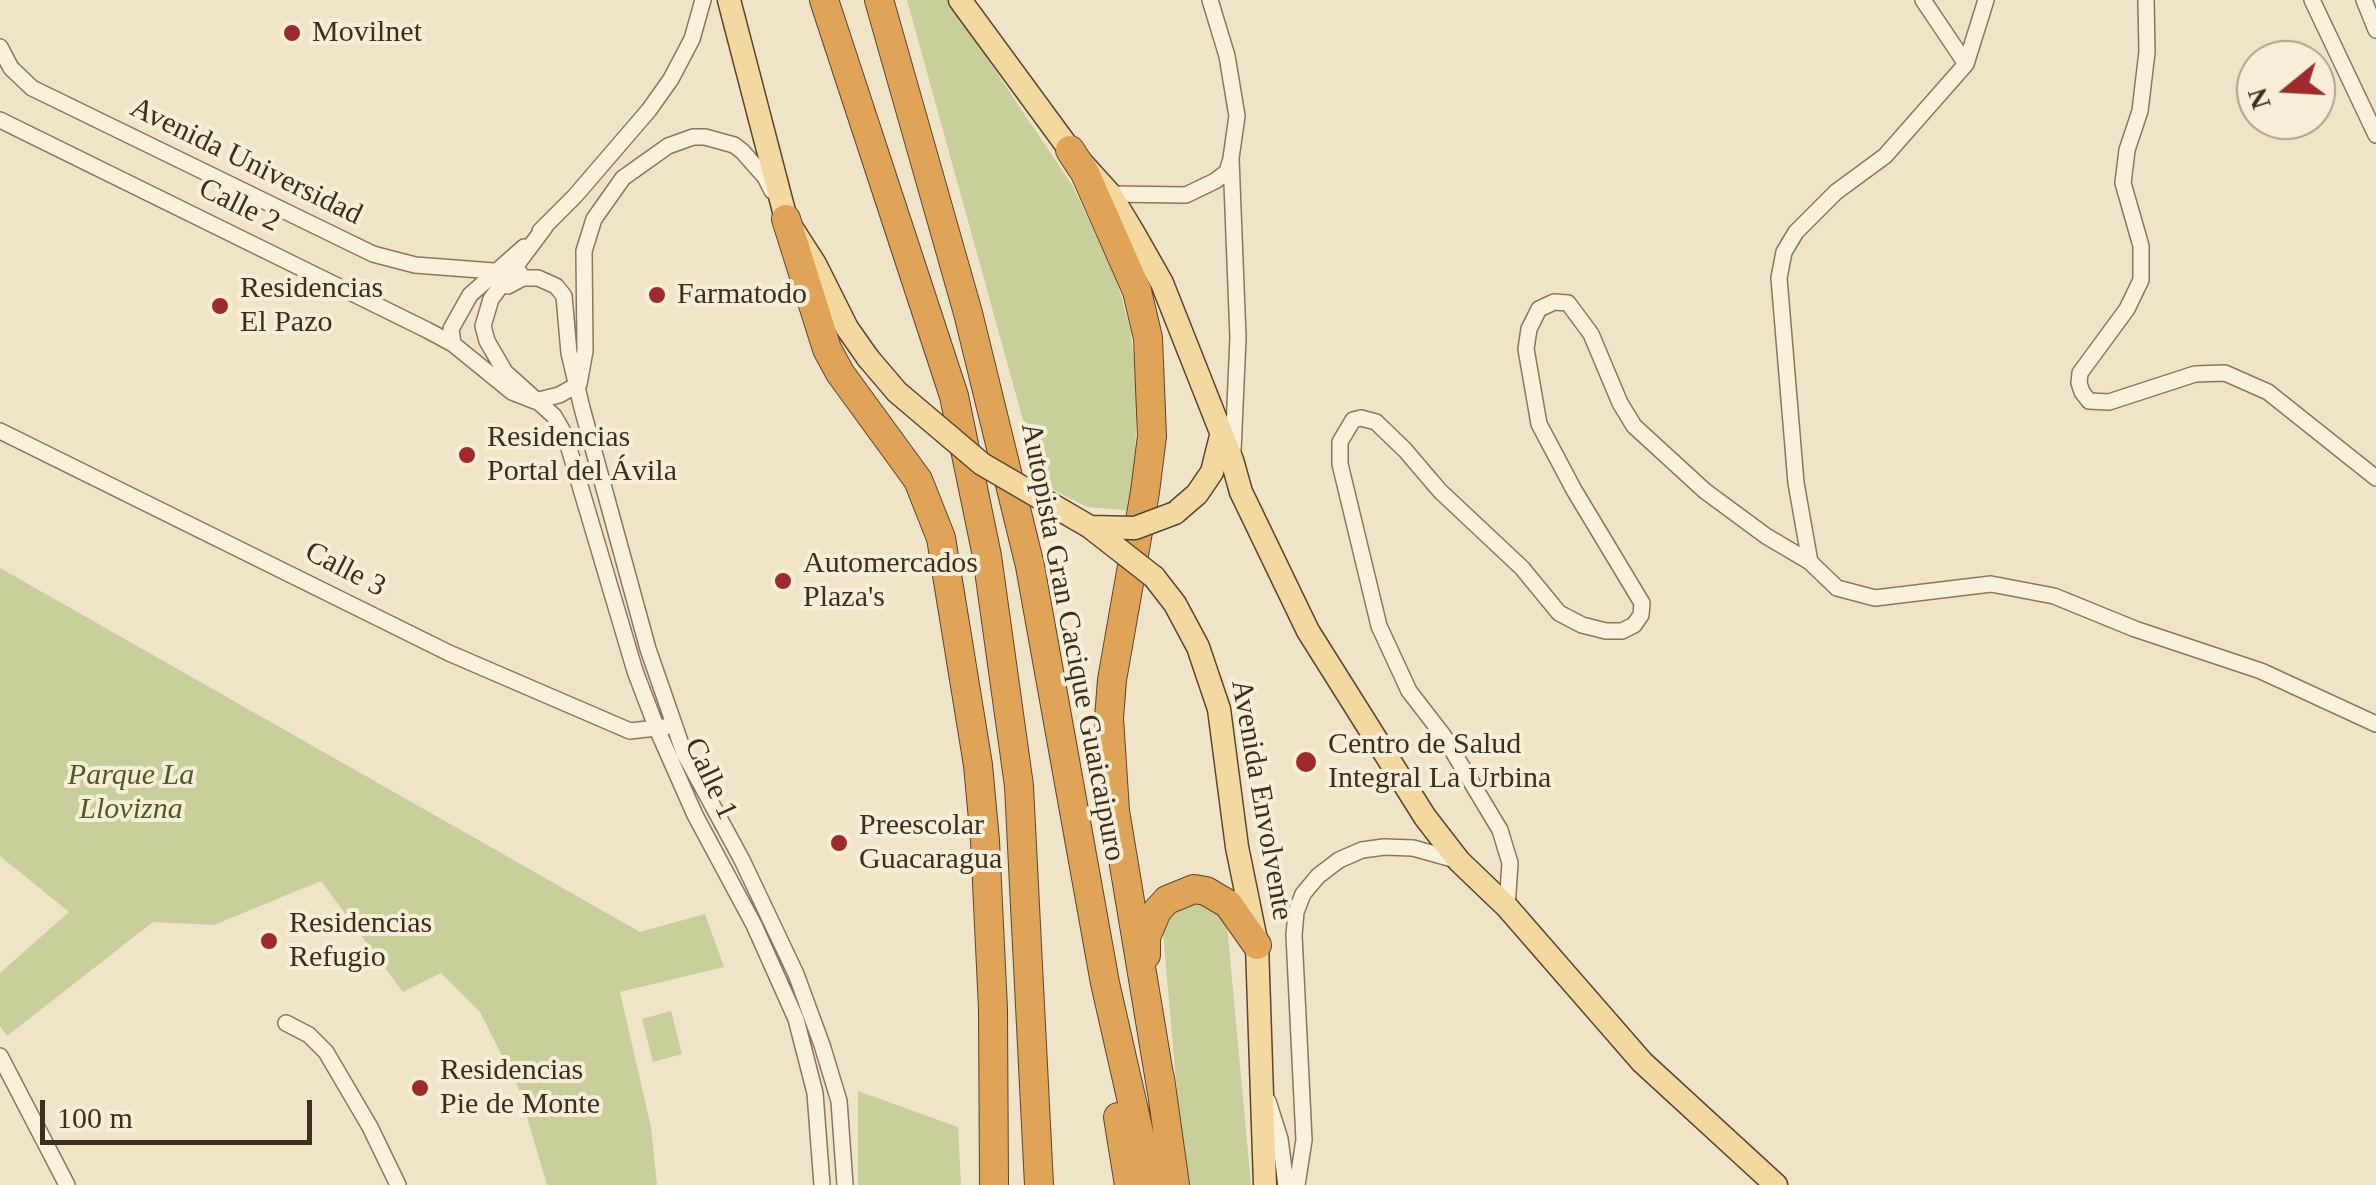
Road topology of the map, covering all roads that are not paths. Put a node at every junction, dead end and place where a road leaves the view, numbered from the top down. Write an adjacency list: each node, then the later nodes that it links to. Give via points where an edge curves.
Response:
1 (703, 0): 21 (street, via 671,79)
2 (729, 0): 20 (main road, Avenida Envolvente)
3 (824, 0): 43 (highway, via 954,396 987,556 1019,786)
4 (879, 0): 41 (highway, Autopista Gran Cacique Guaicaipuro, via 1026,548)
5 (960, 0): 17 (main road)
6 (1210, 0): 18 (street, via 1237,116)
7 (1923, 0): 14 (street)
8 (1986, 0): 14 (street)
9 (2146, 0): 32 (street, via 2140,111 2122,184 2141,246 2142,280 2080,373 2082,392 2089,401 2110,402 2196,374 2225,373 2268,392)
10 (2312, 0): 16 (street)
11 (2364, 0): 12 (street)
12 (2376, 30)
13 (0, 47): 22 (street, Avenida Universidad, via 10,68 41,93 373,254)
14 (1966, 64): 34 (street, via 1885,156 1836,192 1784,252 1778,278 1796,483)
15 (0, 120): 26 (street, Calle 2)
16 (2376, 136)
17 (1070, 150): 19 (main road); 46 (highway, via 1131,276 1148,338 1152,436 1109,718 1115,810)
18 (1231, 158): 19 (street, via 1227,172 1186,195); 31 (street, via 1238,338)
19 (1110, 194): 30 (main road, via 1162,283)
20 (786, 219): 27 (street, via 765,177 734,145 681,140 637,166 604,201 587,236); 33 (main road, Avenida Envolvente, bridge, via 868,358 897,392 982,464); 53 (highway, via 827,348 918,480 941,538 985,841)
21 (544, 226): 22 (street); 23 (street)
22 (495, 272): 23 (street, Avenida Universidad); 26 (street, via 456,319)
23 (514, 272): 24 (street, Avenida Universidad); 25 (street)
24 (538, 278): 25 (street); 27 (street, via 564,296)
25 (500, 291): 28 (street, via 486,312 487,341 505,372)
26 (454, 344): 28 (street, Calle 2, via 512,392)
27 (579, 384): 28 (street); 36 (street, Calle 1)
28 (535, 400): 36 (street, Calle 1, via 554,416 574,459 635,670)
29 (0, 430): 36 (street, Calle 3, via 449,653 630,731)
30 (1221, 436): 31 (main road); 33 (main road, bridge, via 1212,472 1175,512 1135,528)
31 (1232, 460): 37 (main road, via 1308,631)
32 (2376, 478)
33 (1090, 526): 39 (main road, Avenida Envolvente, bridge, via 1154,578 1210,673)
34 (1810, 562): 35 (street, via 1837,588 1875,598 1991,584 2054,596 2261,671); 38 (street, via 1705,492 1634,426 1592,334 1568,302 1539,309 1528,329 1530,383 1539,424 1557,460 1642,603 1634,625 1606,631 1559,613 1376,422 1362,418 1347,425 1340,464 1379,626 1409,690 1500,830 1510,863)
35 (2376, 724)
36 (665, 727): 40 (street, Calle 1)
37 (1459, 861): 38 (main road); 61 (street, Avenida Envolvente, via 1412,848 1362,850 1339,860 1304,894 1294,934 1304,1140)
38 (1507, 907): 62 (main road, via 1642,1062)
39 (1256, 945): 45 (main road, Avenida Envolvente); 46 (highway, via 1228,904 1206,891 1180,893 1158,910 1146,950)
40 (789, 979): 47 (street, Calle 1, via 831,1074); 48 (street, Calle 1)
41 (1105, 983): 56 (highway); 57 (highway, Autopista Gran Cacique Guaicaipuro)
42 (286, 1024): 50 (street, via 326,1052)
43 (1030, 1024): 54 (highway, via 1008,1082); 55 (highway)
44 (0, 1056): 49 (street)
45 (1261, 1078): 59 (main road, Avenida Envolvente); 60 (street, Avenida Envolvente)
46 (1162, 1093): 58 (highway)
47 (844, 1138): 48 (street); 52 (street, Calle 1)
48 (820, 1147): 51 (street, Calle 1)
49 (67, 1185)
50 (398, 1185)
51 (822, 1185)
52 (845, 1185)
53 (994, 1185)
54 (1013, 1185)
55 (1039, 1185)
56 (1130, 1185)
57 (1151, 1185)
58 (1174, 1185)
59 (1265, 1185)
60 (1286, 1185)
61 (1297, 1185)
62 (1776, 1185)

